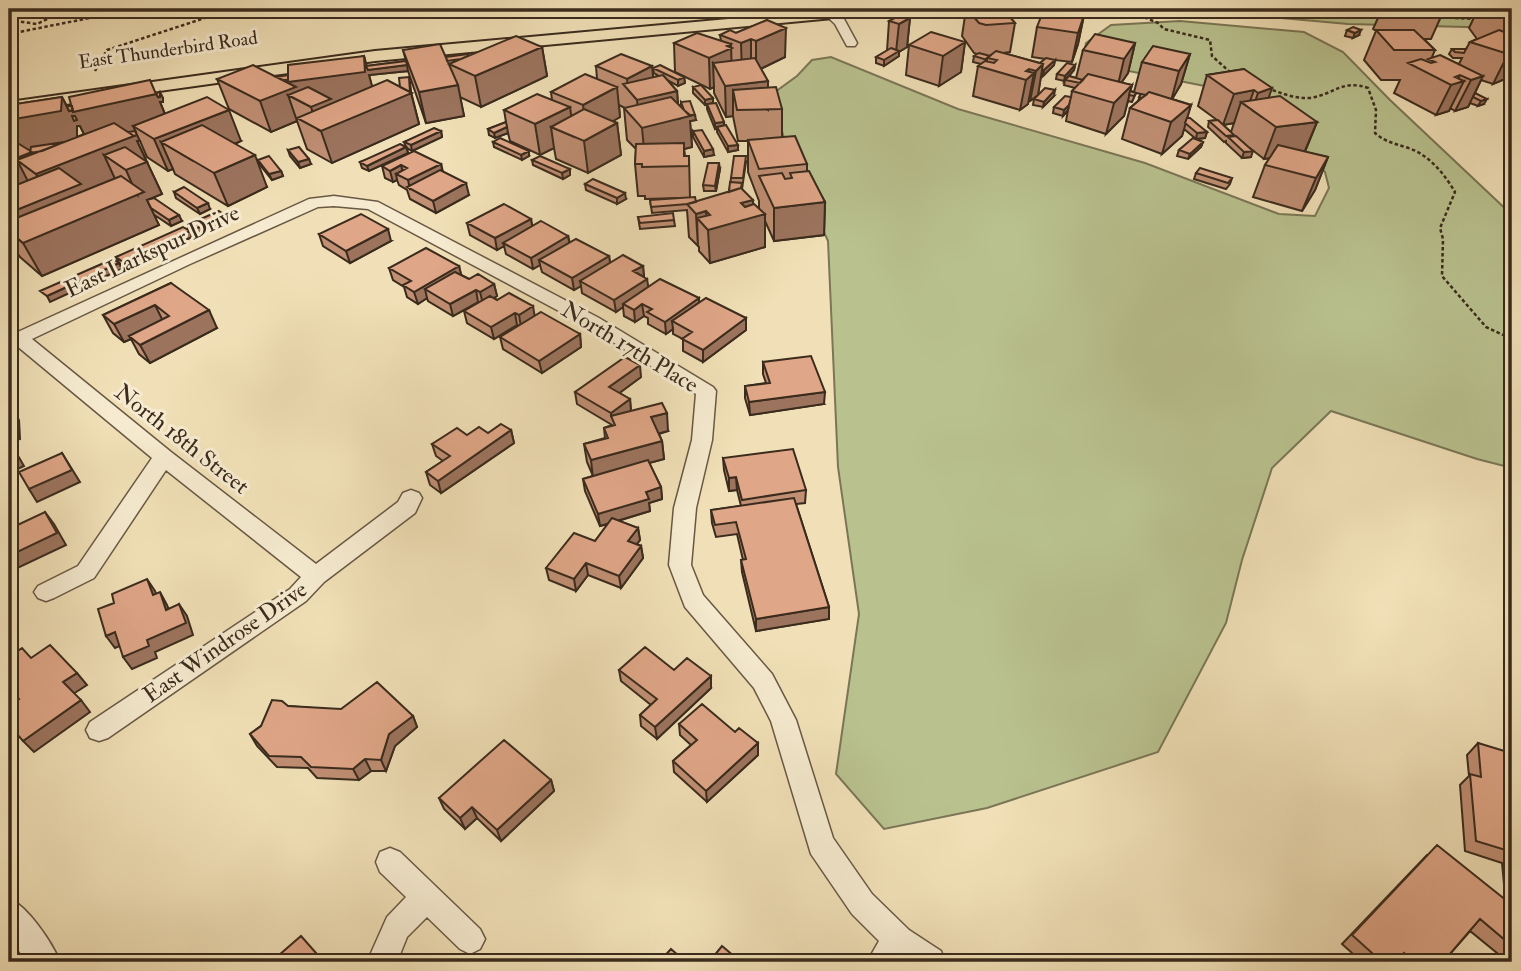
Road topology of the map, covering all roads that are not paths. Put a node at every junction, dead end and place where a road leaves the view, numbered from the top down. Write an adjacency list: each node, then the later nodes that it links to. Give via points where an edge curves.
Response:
1 (752, 9): 6 (main road, East Thunderbird Road, via 281,55)
2 (886, 9): 3 (main road, East Thunderbird Road)
3 (826, 11): 4 (street); 5 (street, via 840,22); 7 (main road, East Thunderbird Road, via 375,56)
4 (831, 33)
5 (851, 43)
6 (9, 94)
7 (9, 107)
8 (304, 187): 9 (street)
9 (315, 202): 10 (street, East Larkspur Drive); 20 (street, North 17th Place, via 330,208 382,212 593,322 706,391 680,565 693,600 763,681 783,720 821,845)
10 (14, 341): 11 (street, North 18th Street)
11 (164, 457): 13 (street, North 18th Street); 14 (street, via 86,572)
12 (411, 498): 13 (street, East Windrose Drive, via 407,507)
13 (316, 576): 15 (street, East Windrose Drive, via 298,595)
14 (46, 592)
15 (99, 730)
16 (390, 862): 17 (street)
17 (426, 897): 19 (street); 22 (street, via 397,927)
18 (9, 913): 21 (street)
19 (470, 939)
20 (891, 951): 23 (street, North 17th Place)
21 (45, 962)
22 (383, 962)
23 (930, 962)

